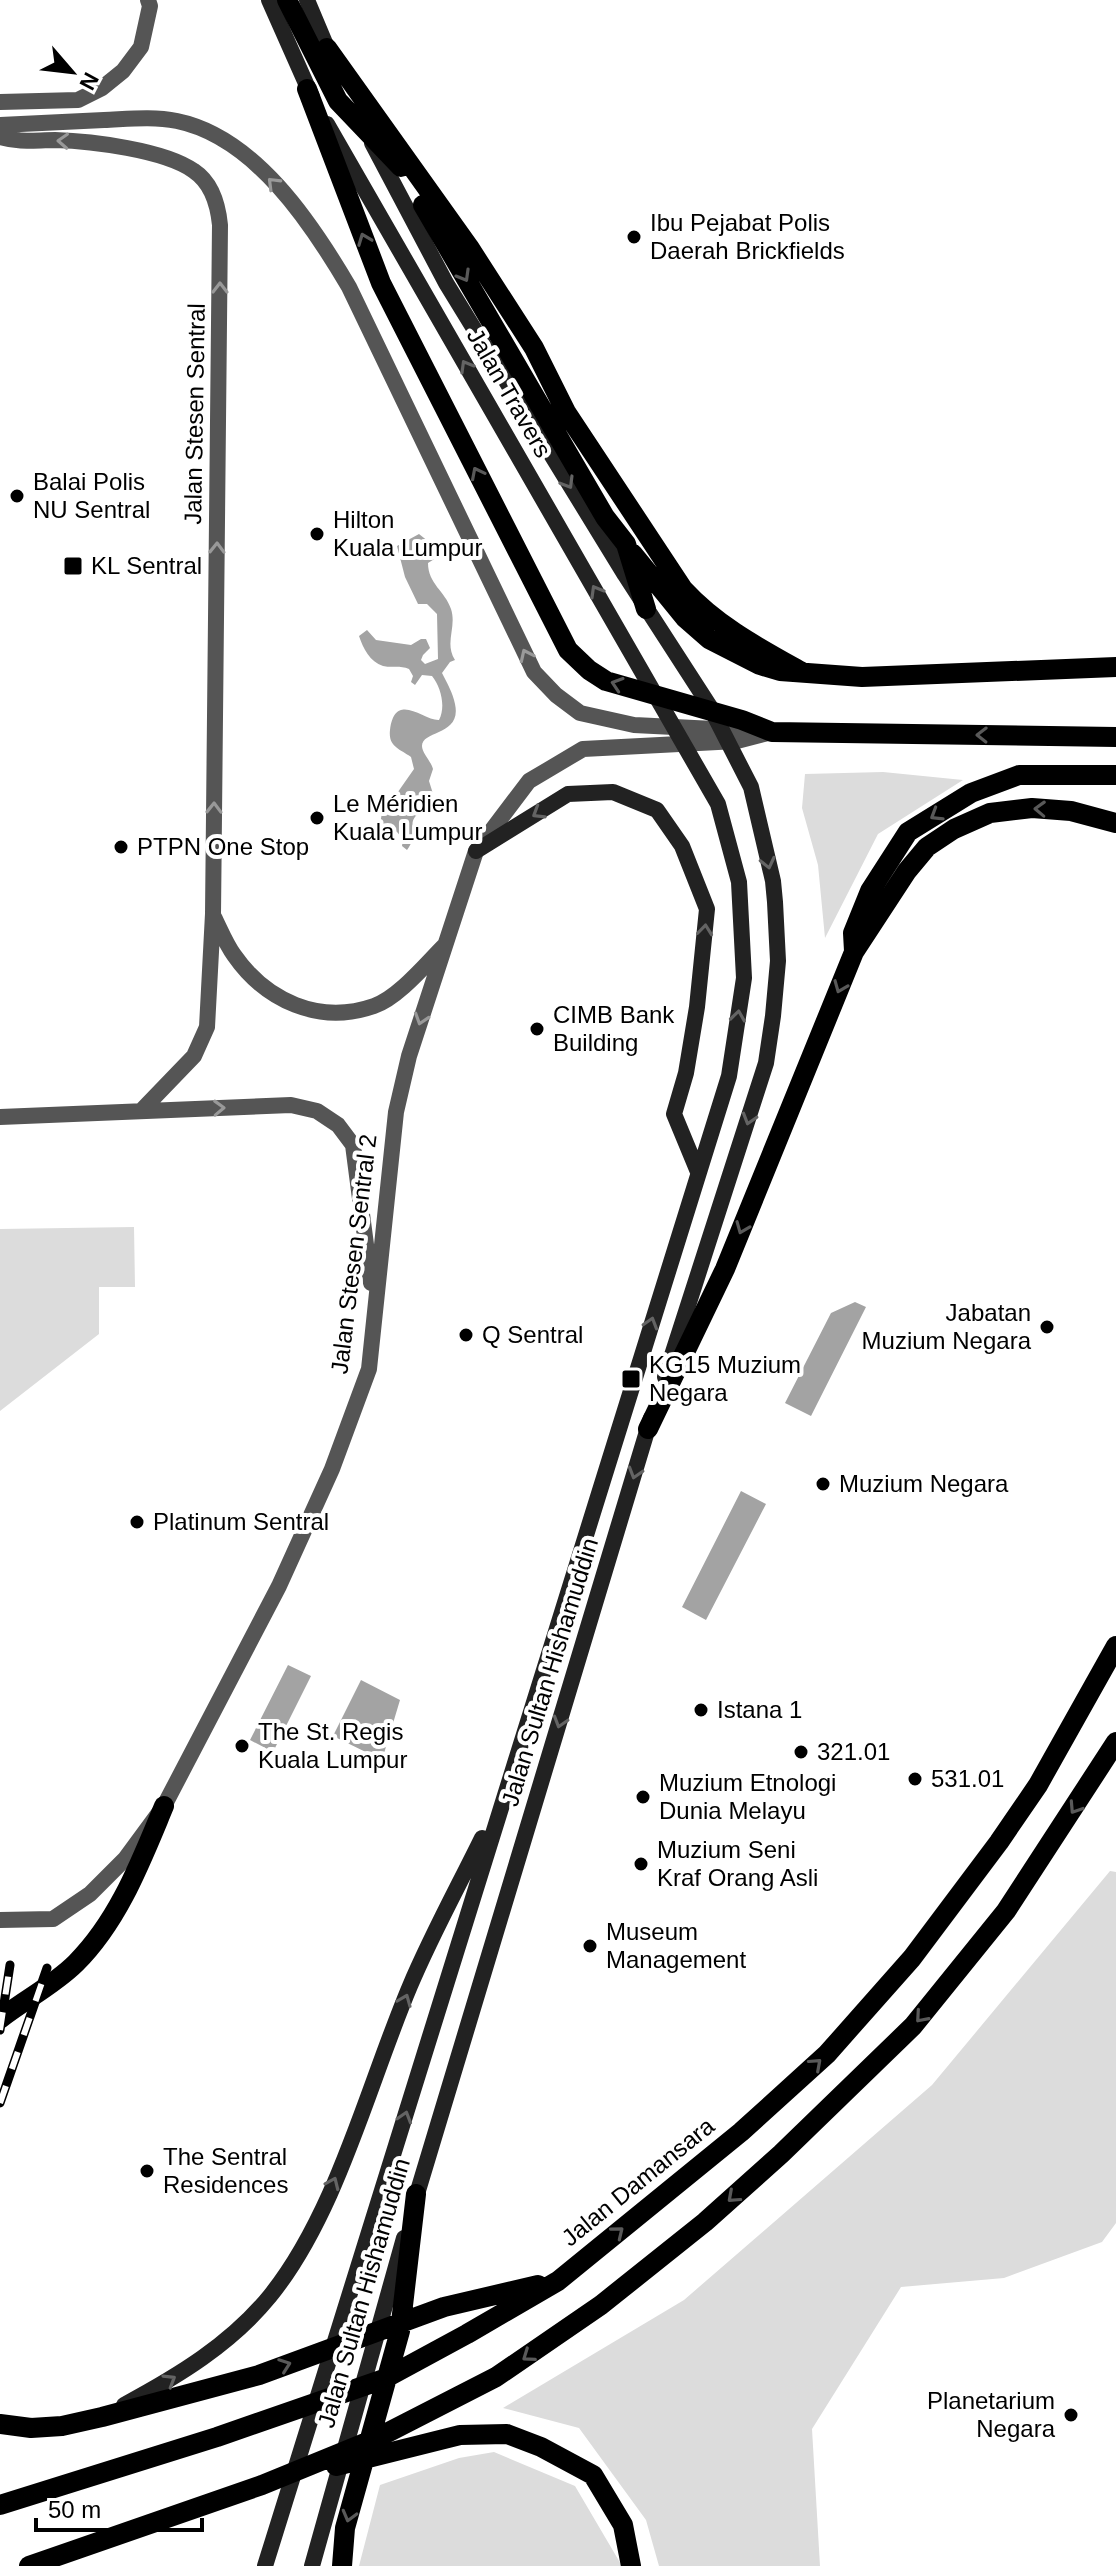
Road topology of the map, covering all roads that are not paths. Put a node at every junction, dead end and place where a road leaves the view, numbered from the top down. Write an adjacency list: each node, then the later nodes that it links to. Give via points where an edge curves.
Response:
1 (148, 0): 7 (street, via 141,47 102,88 78,100)
2 (269, 0): 6 (main road, Jalan Travers)
3 (287, 0): 10 (main road, one-way to 10, via 338,101 401,168 605,517)
4 (307, 0): 5 (main road, Jalan Travers)
5 (327, 48): 11 (main road, Jalan Travers, one-way to 11, via 446,283); 13 (main road, via 469,247 534,348 566,412 683,589 745,640)
6 (307, 89): 14 (main road, one-way to 6, via 606,681 568,650 381,283); 18 (main road, Jalan Travers, one-way to 6)
7 (0, 102)
8 (0, 125): 14 (street, one-way to 8, via 634,725 580,713 534,672 349,287 292,202 234,147 179,121 148,118)
9 (0, 137): 21 (street, Jalan Stesen Sentral, one-way to 9, via 218,205 194,171 158,155 97,144)
10 (626, 544): 11 (main road); 13 (main road, via 685,618 709,639 760,665)
11 (646, 609): 17 (main road, Jalan Travers, via 709,705)
12 (1116, 667): 13 (main road, via 862,677)
13 (802, 672)
14 (772, 732): 15 (main road, one-way to 14); 20 (street, Jalan Stesen Sentral 2, via 737,741 583,749 529,781)
15 (1116, 737)
16 (1116, 775): 23 (main road, one-way to 23, via 1019,775 971,793 908,832 870,891 853,933)
17 (751, 787): 28 (main road, Jalan Sultan Hishamuddin, one-way to 28, via 775,902 778,961 771,1032 748,1122)
18 (718, 804): 26 (main road, Jalan Sultan Hishamuddin, one-way to 18, via 729,1076 744,978 739,882)
19 (1116, 823): 23 (main road, one-way to 23, via 1032,808 990,813 954,829 927,847 907,871)
20 (476, 851): 22 (street, Jalan Stesen Sentral 2); 26 (main road, one-way to 20, via 674,1114 697,1007 707,909 682,846 657,810 613,792 568,794)
21 (213, 914): 22 (street, via 249,973 282,1000 305,1010 341,1012 376,1006); 24 (street, Jalan Stesen Sentral, via 207,1027 194,1056)
22 (445, 945): 27 (street, Jalan Stesen Sentral 2, one-way to 27, via 396,1112)
23 (854, 952): 28 (main road, one-way to 28, via 725,1269)
24 (141, 1111): 25 (street); 27 (street, one-way to 27, via 291,1105 317,1111 338,1125 353,1145)
25 (0, 1117)
26 (698, 1172): 31 (main road, Jalan Sultan Hishamuddin, one-way to 26)
27 (375, 1309): 32 (street, Jalan Stesen Sentral 2, via 369,1369 332,1469 279,1586)
28 (648, 1429): 35 (main road, Jalan Sultan Hishamuddin, one-way to 35)
29 (1116, 1646): 36 (main road, Jalan Damansara, one-way to 29, via 741,2132 827,2054 912,1958 1038,1785)
30 (1116, 1742): 39 (main road, one-way to 39, via 1006,1911 913,2026 705,2222 601,2305 496,2377 377,2438)
31 (506, 1789): 37 (main road, one-way to 31, via 172,2380 224,2342 270,2296 306,2240 335,2178 411,1984); 42 (main road, Jalan Sultan Hishamuddin, one-way to 31)
32 (164, 1806): 33 (street, Jalan Stesen Sentral 2, via 125,1859 90,1894 53,1919); 34 (main road, via 122,1900 76,1962)
33 (0, 1920)
34 (0, 2019)
35 (416, 2194): 43 (main road, Jalan Sultan Hishamuddin); 44 (main road, one-way to 44, via 400,2331 345,2528)
36 (558, 2281): 37 (main road, one-way to 36, via 259,2375 444,2307); 40 (main road, Jalan Damansara, via 384,2379)
37 (102, 2417): 38 (main road, via 62,2426)
38 (0, 2424)
39 (262, 2485): 41 (main road); 45 (main road, via 460,2435 507,2434 593,2475 623,2525)
40 (0, 2505)
41 (29, 2566)
42 (265, 2566)
43 (312, 2566)
44 (342, 2566)
45 (631, 2566)

